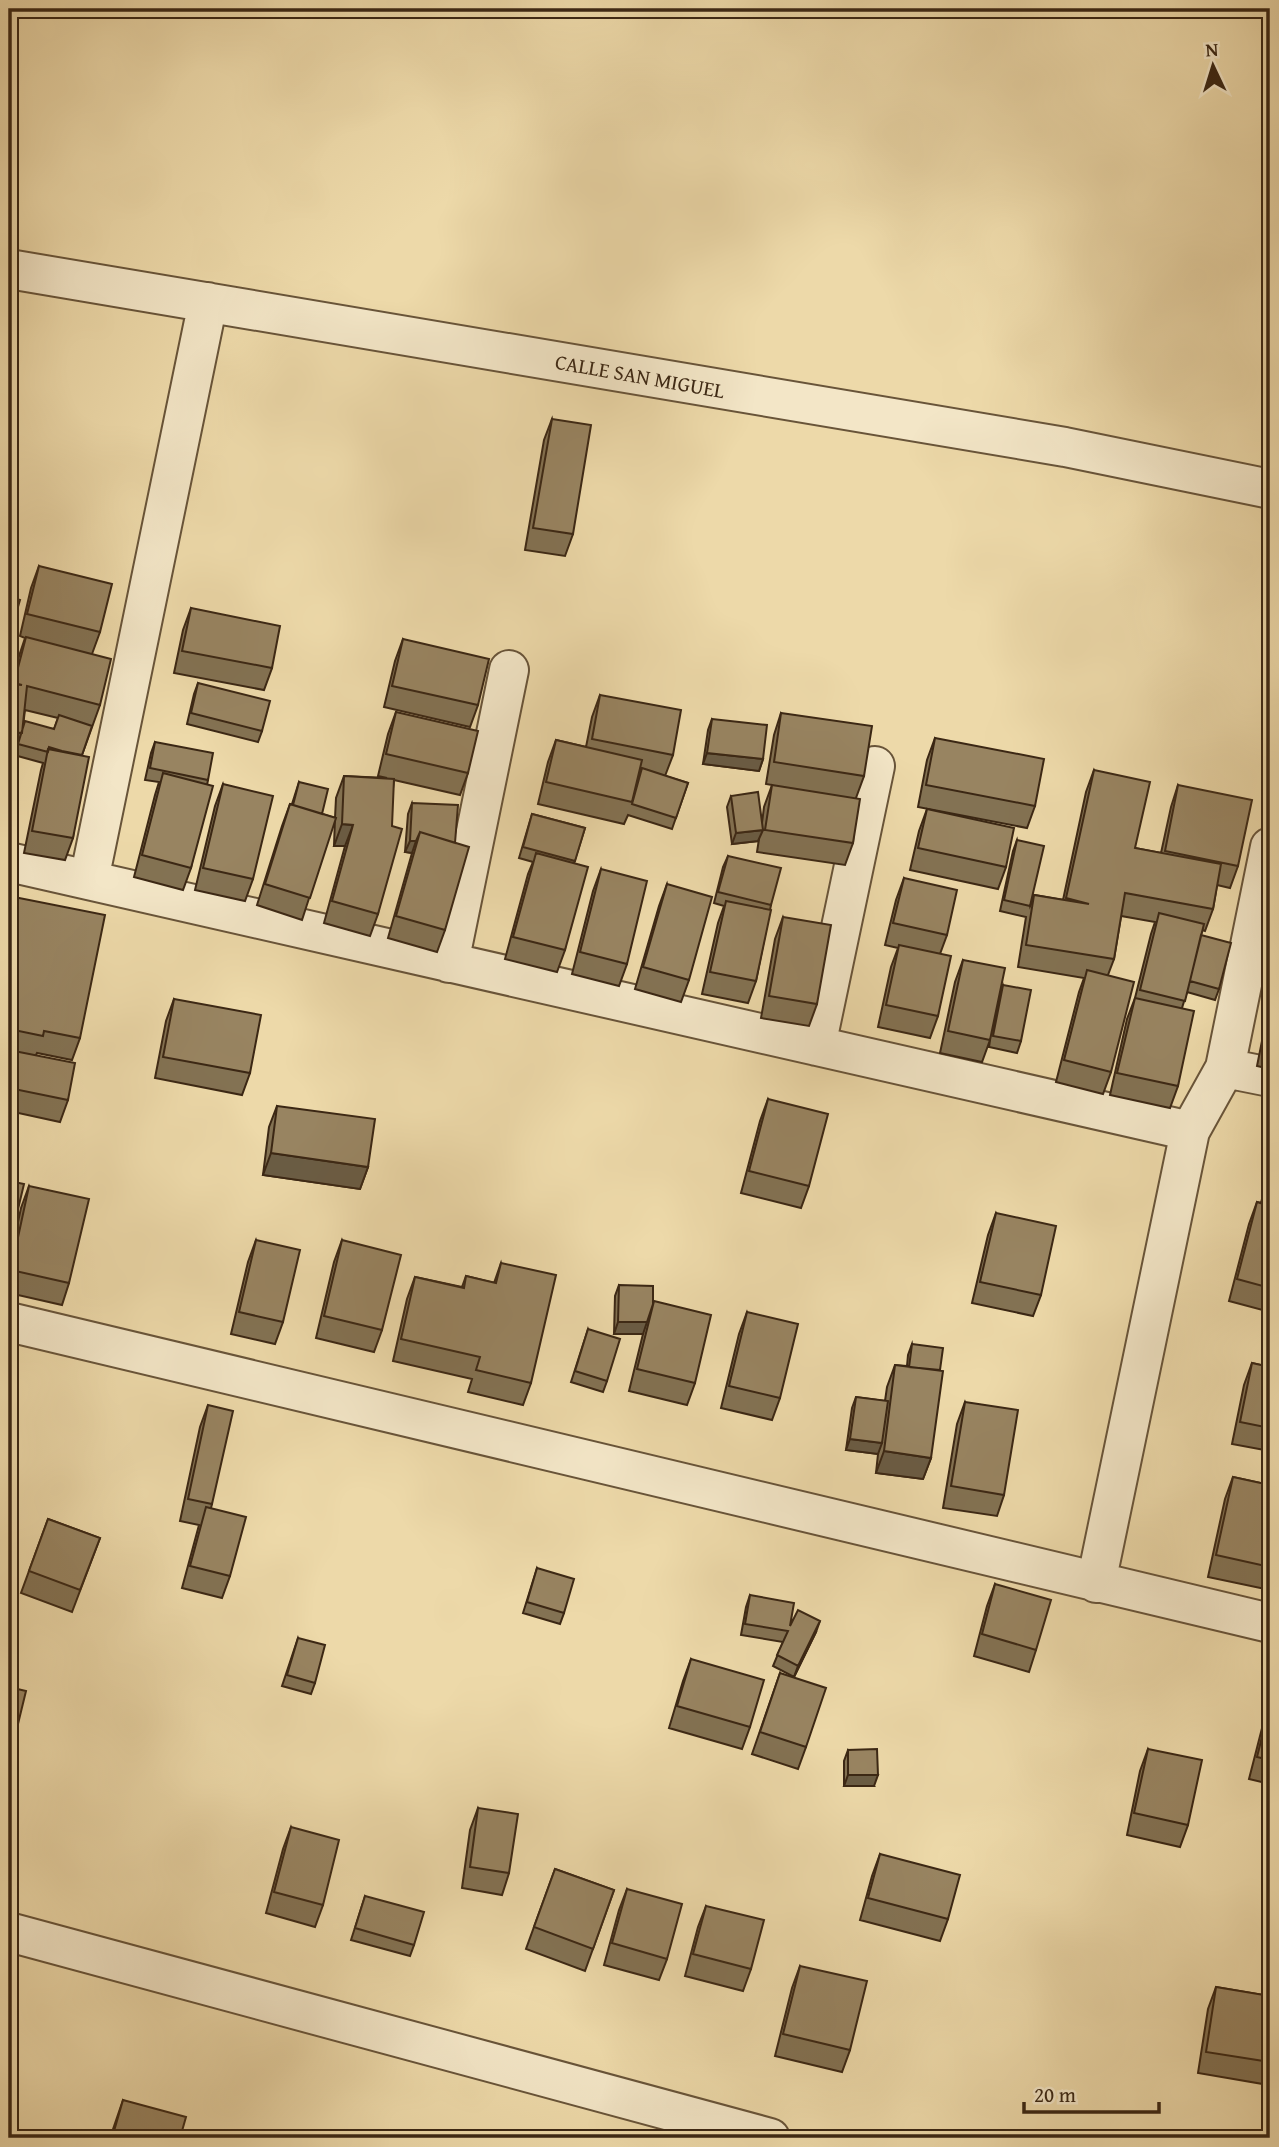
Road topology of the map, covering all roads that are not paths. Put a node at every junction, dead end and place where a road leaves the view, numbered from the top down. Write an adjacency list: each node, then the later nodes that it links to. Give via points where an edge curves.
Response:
1 (9, 269): 2 (street, CALLE SAN MIGUEL)
2 (208, 302): 3 (street, CALLE SAN MIGUEL, via 1065,447); 8 (street)
3 (1270, 489)
4 (509, 670): 9 (street)
5 (875, 766): 10 (street)
6 (1270, 847): 11 (street)
7 (9, 862): 8 (street)
8 (89, 880): 9 (street)
9 (449, 962): 10 (street)
10 (816, 1046): 13 (street)
11 (1225, 1068): 12 (street); 13 (street)
12 (1270, 1077)
13 (1190, 1131): 15 (street)
14 (9, 1322): 15 (street)
15 (1096, 1583): 16 (street)
16 (1270, 1623)
17 (9, 1932): 18 (street)
18 (770, 2138)

